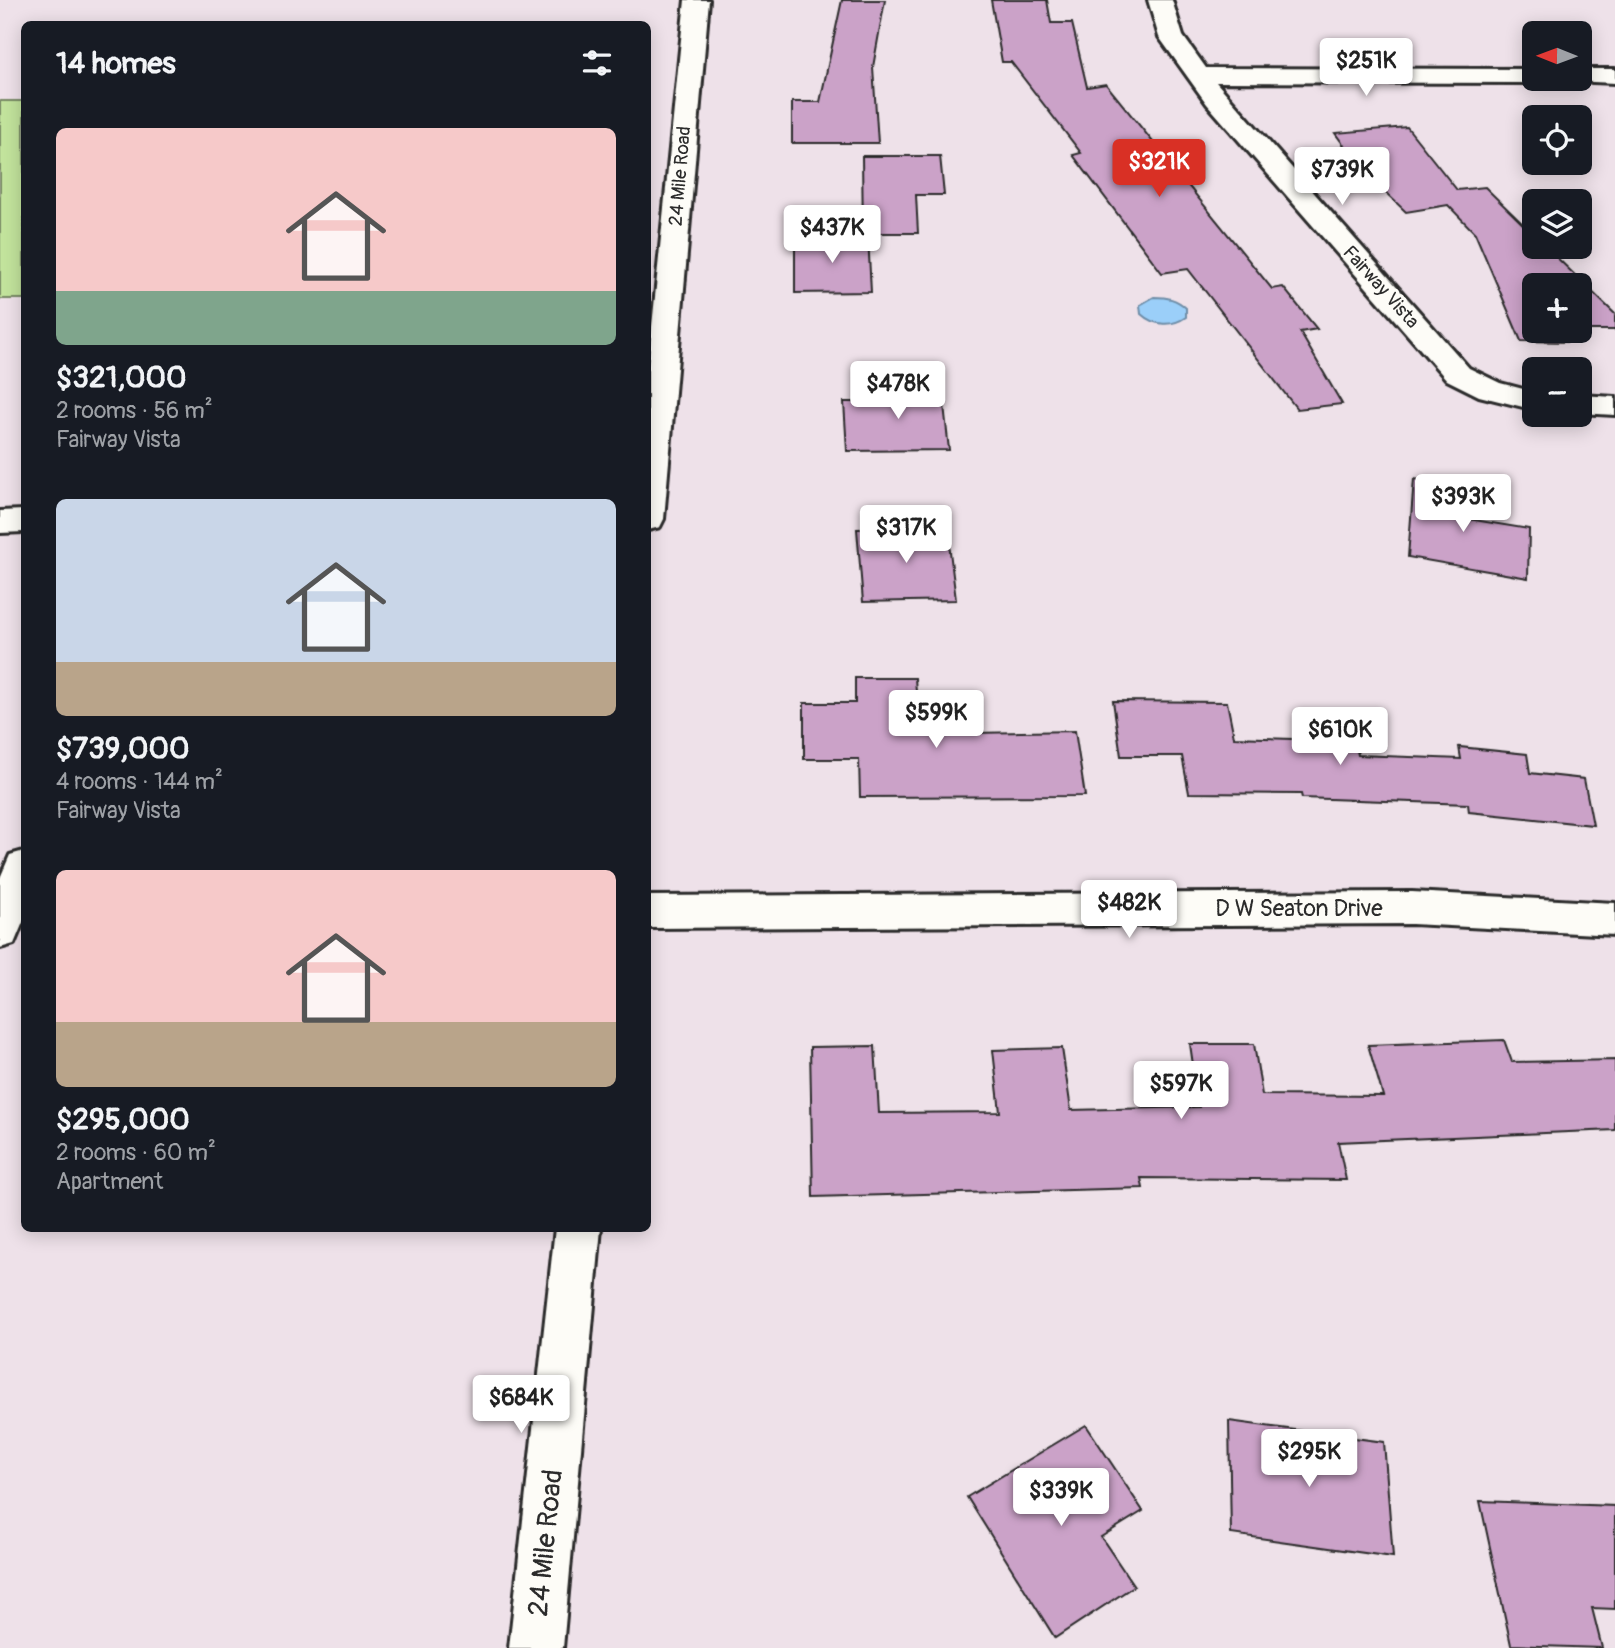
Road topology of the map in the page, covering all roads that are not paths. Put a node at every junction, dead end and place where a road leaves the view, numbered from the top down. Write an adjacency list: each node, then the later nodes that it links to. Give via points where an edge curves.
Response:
1 (697, 0): 10 (street, 24 Mile Road)
2 (1160, 0): 3 (street, Fairway Vista, via 1171,37)
3 (1197, 75): 4 (street); 7 (street, Fairway Vista, via 1458,374 1478,386)
4 (1522, 76)
5 (1592, 76): 6 (street)
6 (1615, 76)
7 (1522, 399)
8 (1592, 405): 9 (street)
9 (1615, 406)
10 (651, 485)
11 (0, 522): 12 (street)
12 (21, 522)
13 (21, 874): 16 (street)
14 (651, 912): 15 (street, D W Seaton Drive, via 1412,908)
15 (1615, 919)
16 (0, 932)
17 (578, 1232): 18 (street, 24 Mile Road)
18 (536, 1648)

